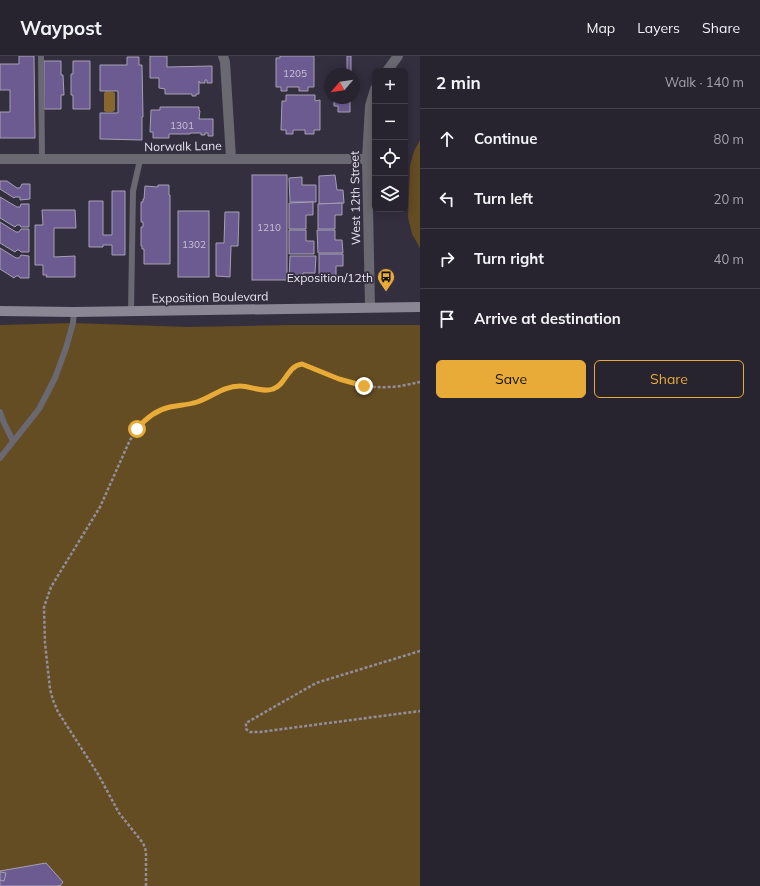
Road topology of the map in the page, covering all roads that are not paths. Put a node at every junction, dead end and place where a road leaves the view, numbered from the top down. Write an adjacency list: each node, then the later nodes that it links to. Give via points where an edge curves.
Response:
1 (41, 56): 8 (lane)
2 (223, 56): 6 (street)
3 (398, 56): 4 (street)
4 (389, 68)
5 (372, 99): 9 (street, West 12th Street)
6 (231, 158): 9 (street, Norwalk Lane); 10 (street, Norwalk Lane)
7 (0, 159): 8 (street, Norwalk Lane)
8 (42, 159): 10 (street, Norwalk Lane)
9 (367, 159): 12 (street, West 12th Street)
10 (140, 160): 14 (lane, via 133,191)
11 (420, 307): 12 (street, Exposition Boulevard)
12 (370, 308): 14 (street, Exposition Boulevard)
13 (0, 311): 15 (street, Exposition Boulevard)
14 (132, 311): 15 (street, Exposition Boulevard)
15 (74, 312): 17 (lane, via 73,323 55,378 39,409)
16 (0, 412): 17 (lane)
17 (13, 441): 18 (lane)
18 (0, 458)

